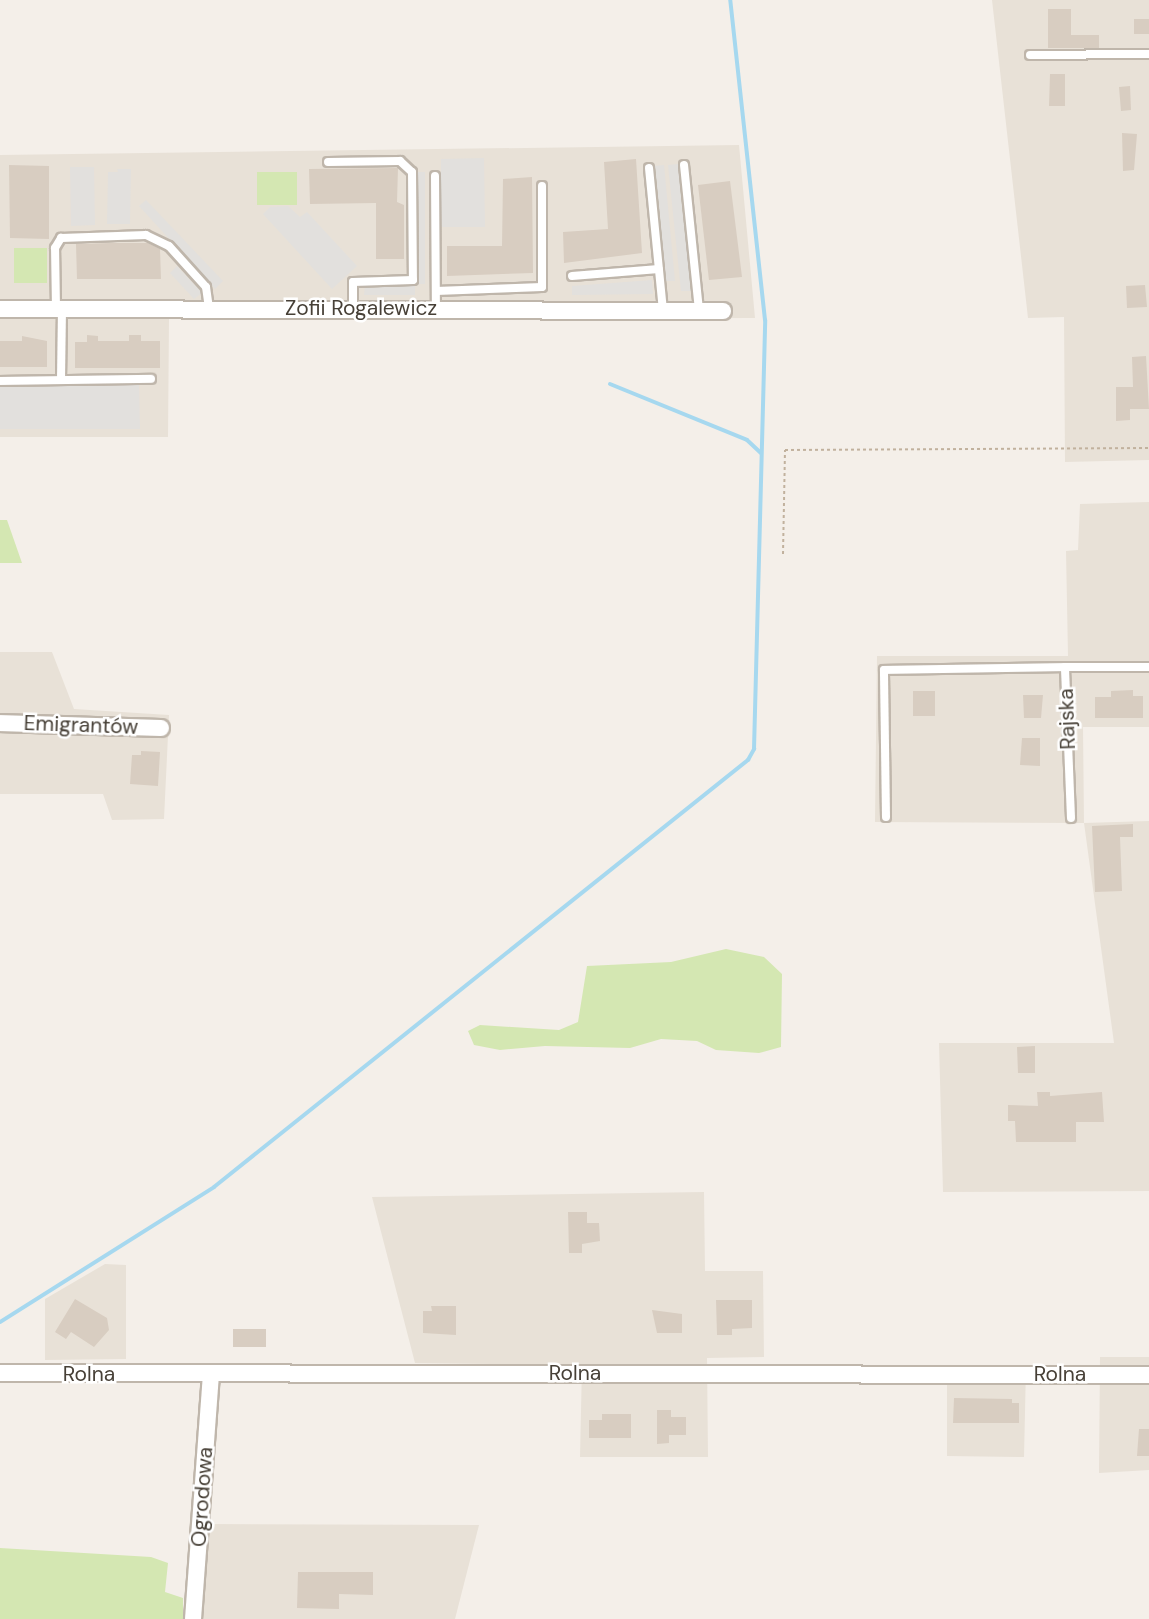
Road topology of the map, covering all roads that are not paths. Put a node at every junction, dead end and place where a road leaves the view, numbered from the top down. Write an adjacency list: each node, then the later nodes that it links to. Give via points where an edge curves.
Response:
1 (1149, 54): 2 (lane)
2 (1030, 55)
3 (328, 162): 11 (lane, via 400,161 412,172 413,280 353,282)
4 (684, 165): 17 (lane)
5 (650, 168): 8 (lane)
6 (435, 176): 10 (lane)
7 (542, 186): 10 (lane, via 542,287)
8 (659, 269): 9 (lane); 16 (lane)
9 (572, 276)
10 (436, 291): 12 (lane)
11 (353, 308): 12 (street, Zofii Rogalewicz); 15 (street, Zofii Rogalewicz)
12 (436, 308): 16 (street, Zofii Rogalewicz)
13 (0, 309): 14 (street, Zofii Rogalewicz)
14 (59, 309): 15 (street, Zofii Rogalewicz); 15 (lane, via 55,248 61,238 123,236 153,237 169,246 209,291); 20 (lane)
15 (209, 309)
16 (663, 310): 17 (street, Zofii Rogalewicz)
17 (699, 311): 18 (street, Zofii Rogalewicz)
18 (723, 311)
19 (151, 379): 20 (lane)
20 (61, 380): 21 (lane)
21 (0, 381)
22 (1065, 667): 23 (lane, Rajska); 26 (lane, via 885,670); 27 (lane, Rajska)
23 (1149, 667)
24 (0, 723): 25 (street, Emigrantów, via 70,722)
25 (161, 728)
26 (886, 817)
27 (1071, 818)
28 (0, 1373): 29 (street, Rolna)
29 (211, 1374): 30 (street, Rolna); 31 (street, Ogrodowa)
30 (1149, 1374)
31 (193, 1619)

